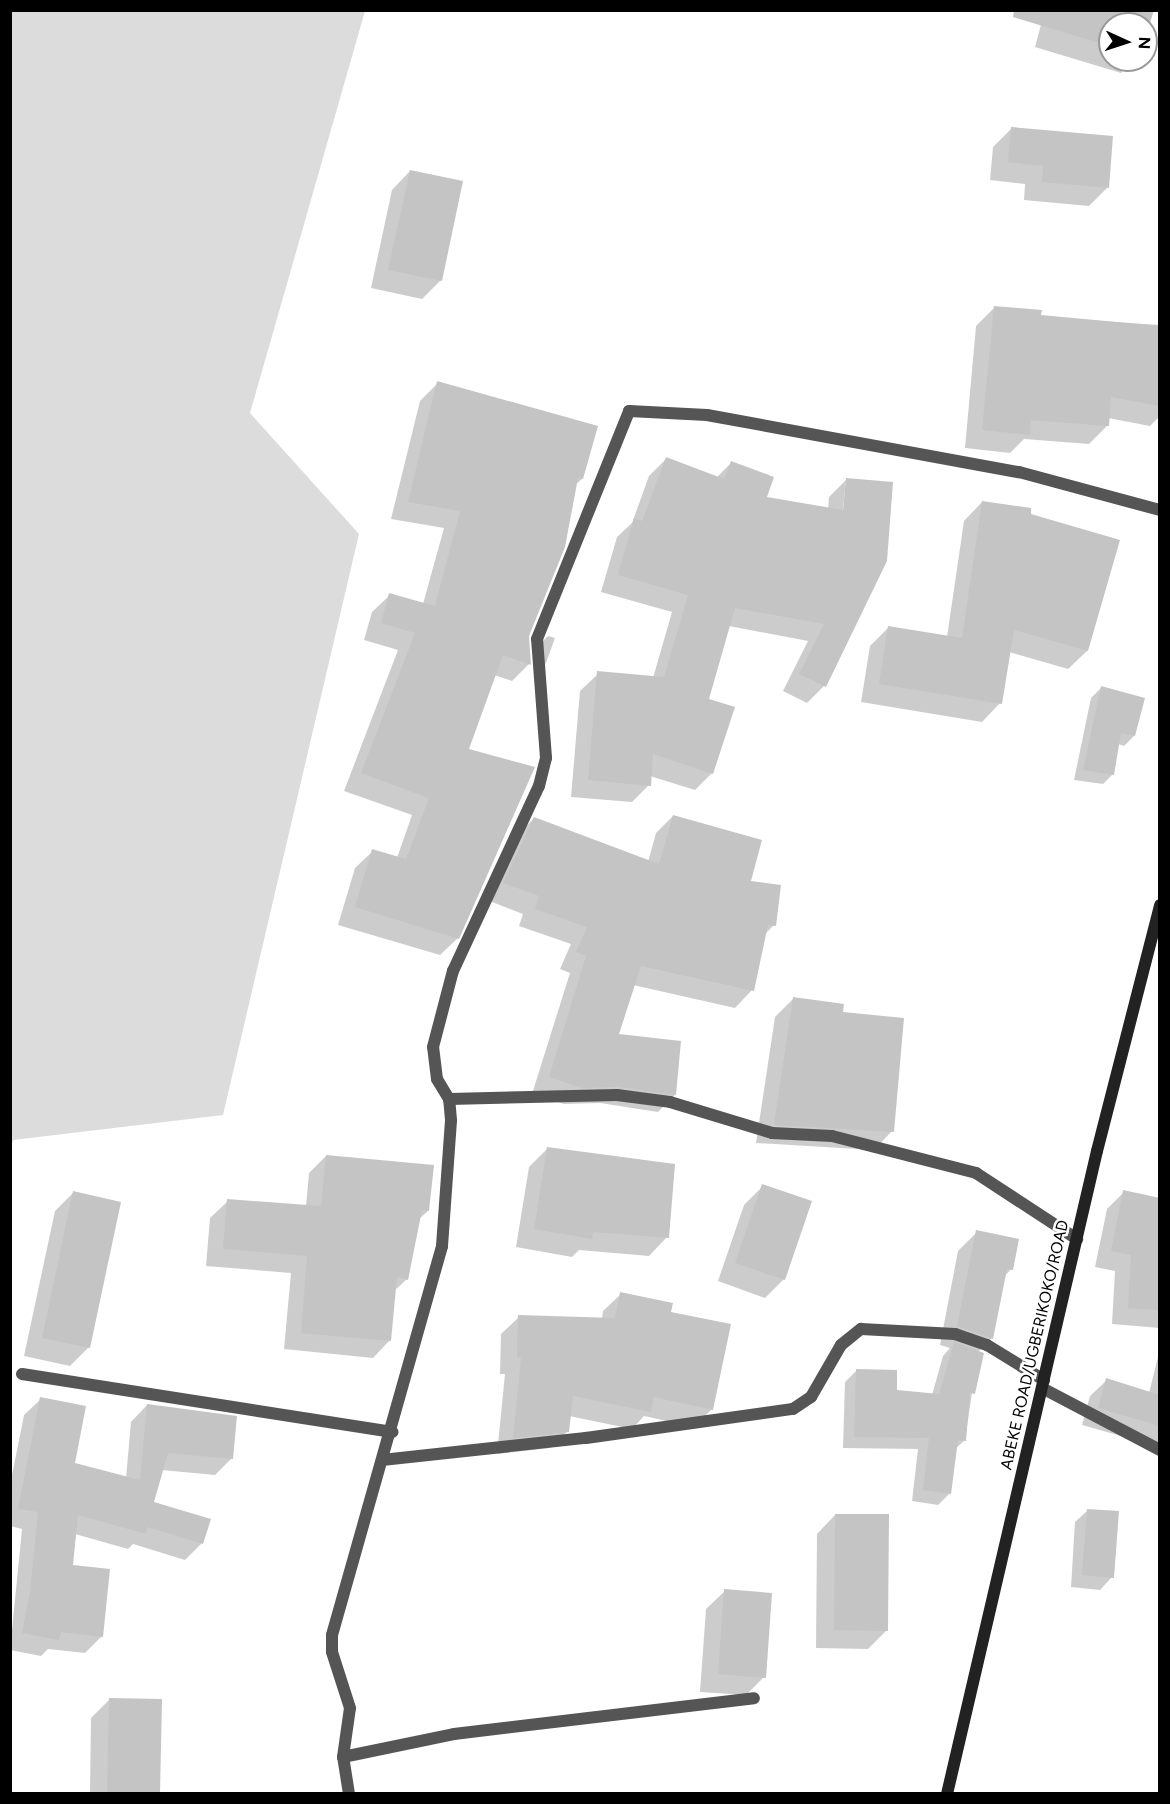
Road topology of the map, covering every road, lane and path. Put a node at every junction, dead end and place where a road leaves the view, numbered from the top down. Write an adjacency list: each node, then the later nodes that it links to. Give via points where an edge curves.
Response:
1 (1160, 510): 4 (street, via 1019,472 707,415 629,411 537,639 546,758 538,786 453,971 433,1047 437,1079)
2 (1160, 905): 3 (street, ABEKE ROAD/UGBERIKOKO/ROAD)
3 (1156, 932): 5 (street, ABEKE ROAD/UGBERIKOKO/ROAD)
4 (449, 1099): 5 (street, via 616,1095 670,1102 772,1133 832,1136 976,1173); 8 (street, via 452,1120 442,1246)
5 (1077, 1239): 7 (street, ABEKE ROAD/UGBERIKOKO/ROAD)
6 (22, 1374): 8 (street)
7 (1043, 1384): 9 (street); 10 (street, via 987,1345 955,1334 861,1329 841,1345 811,1397 793,1409 586,1438); 14 (street, ABEKE ROAD/UGBERIKOKO/ROAD)
8 (392, 1432): 10 (street)
9 (1160, 1449)
10 (382, 1460): 12 (street, via 332,1635 332,1652 350,1708)
11 (754, 1698): 12 (street, via 454,1734)
12 (343, 1757): 13 (street)
13 (349, 1794)
14 (947, 1794)

